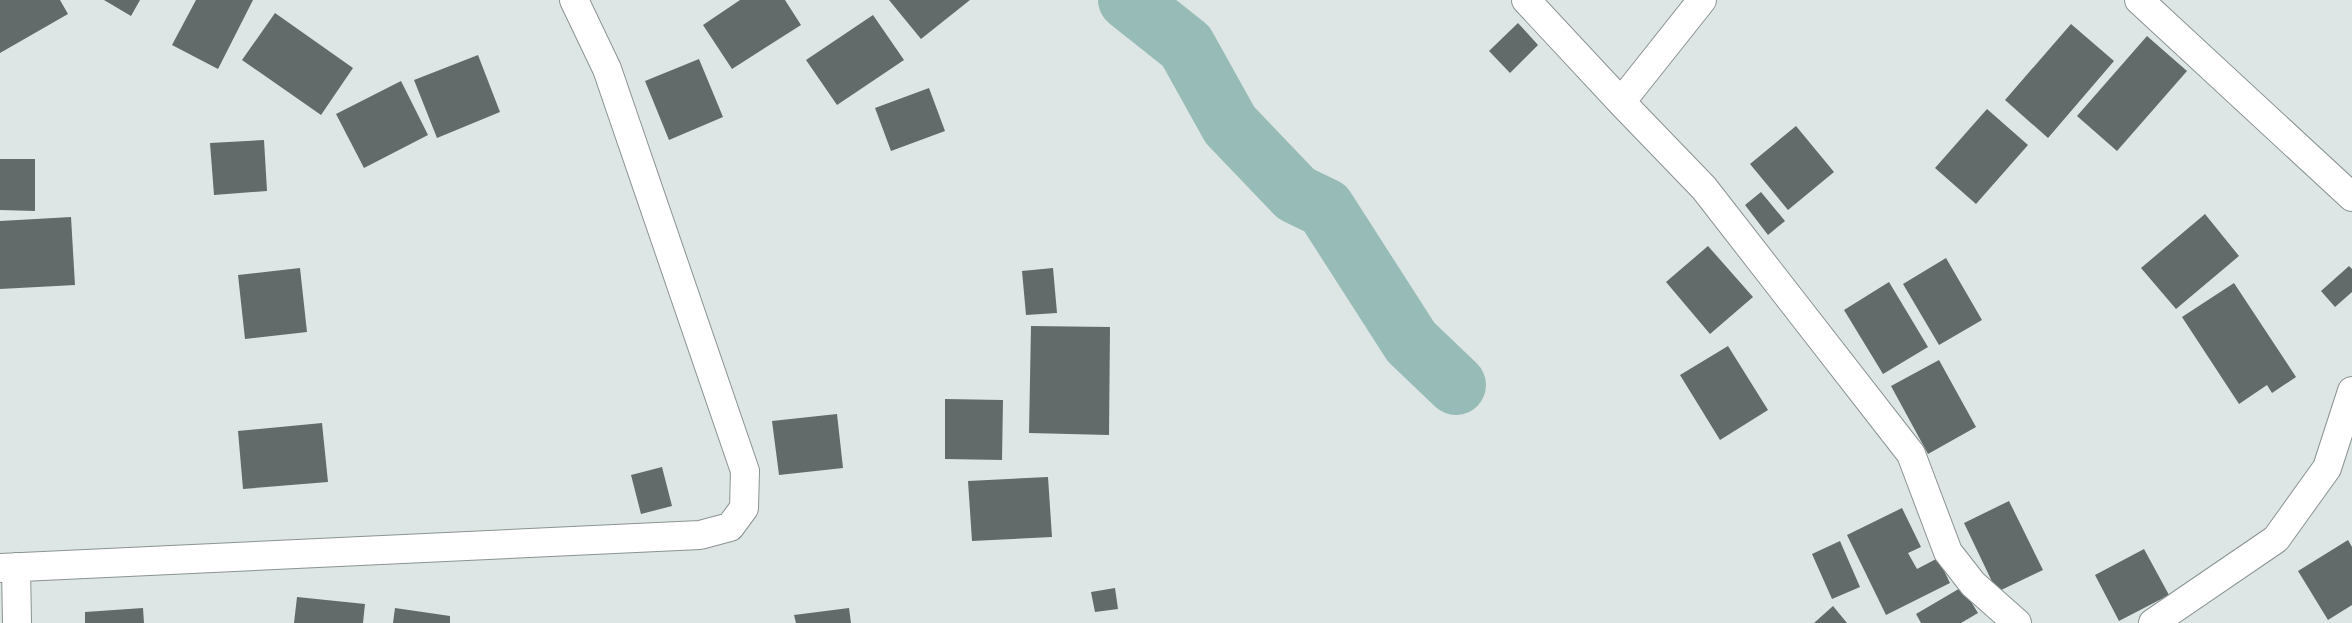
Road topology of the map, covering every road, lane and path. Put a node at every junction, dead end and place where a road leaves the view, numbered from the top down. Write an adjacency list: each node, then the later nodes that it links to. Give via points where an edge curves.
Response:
1 (574, 0): 8 (street, via 607,70 745,471 744,508 730,527 700,535)
2 (1526, 0): 5 (street)
3 (1702, 0): 5 (street)
4 (2140, 0): 6 (street)
5 (1621, 102): 10 (street, via 1704,188 1911,454 1948,552 1973,584)
6 (2352, 197)
7 (2352, 391): 11 (street, via 2327,468 2276,539)
8 (8, 568): 9 (street)
9 (17, 623)
10 (2016, 623)
11 (2153, 623)

